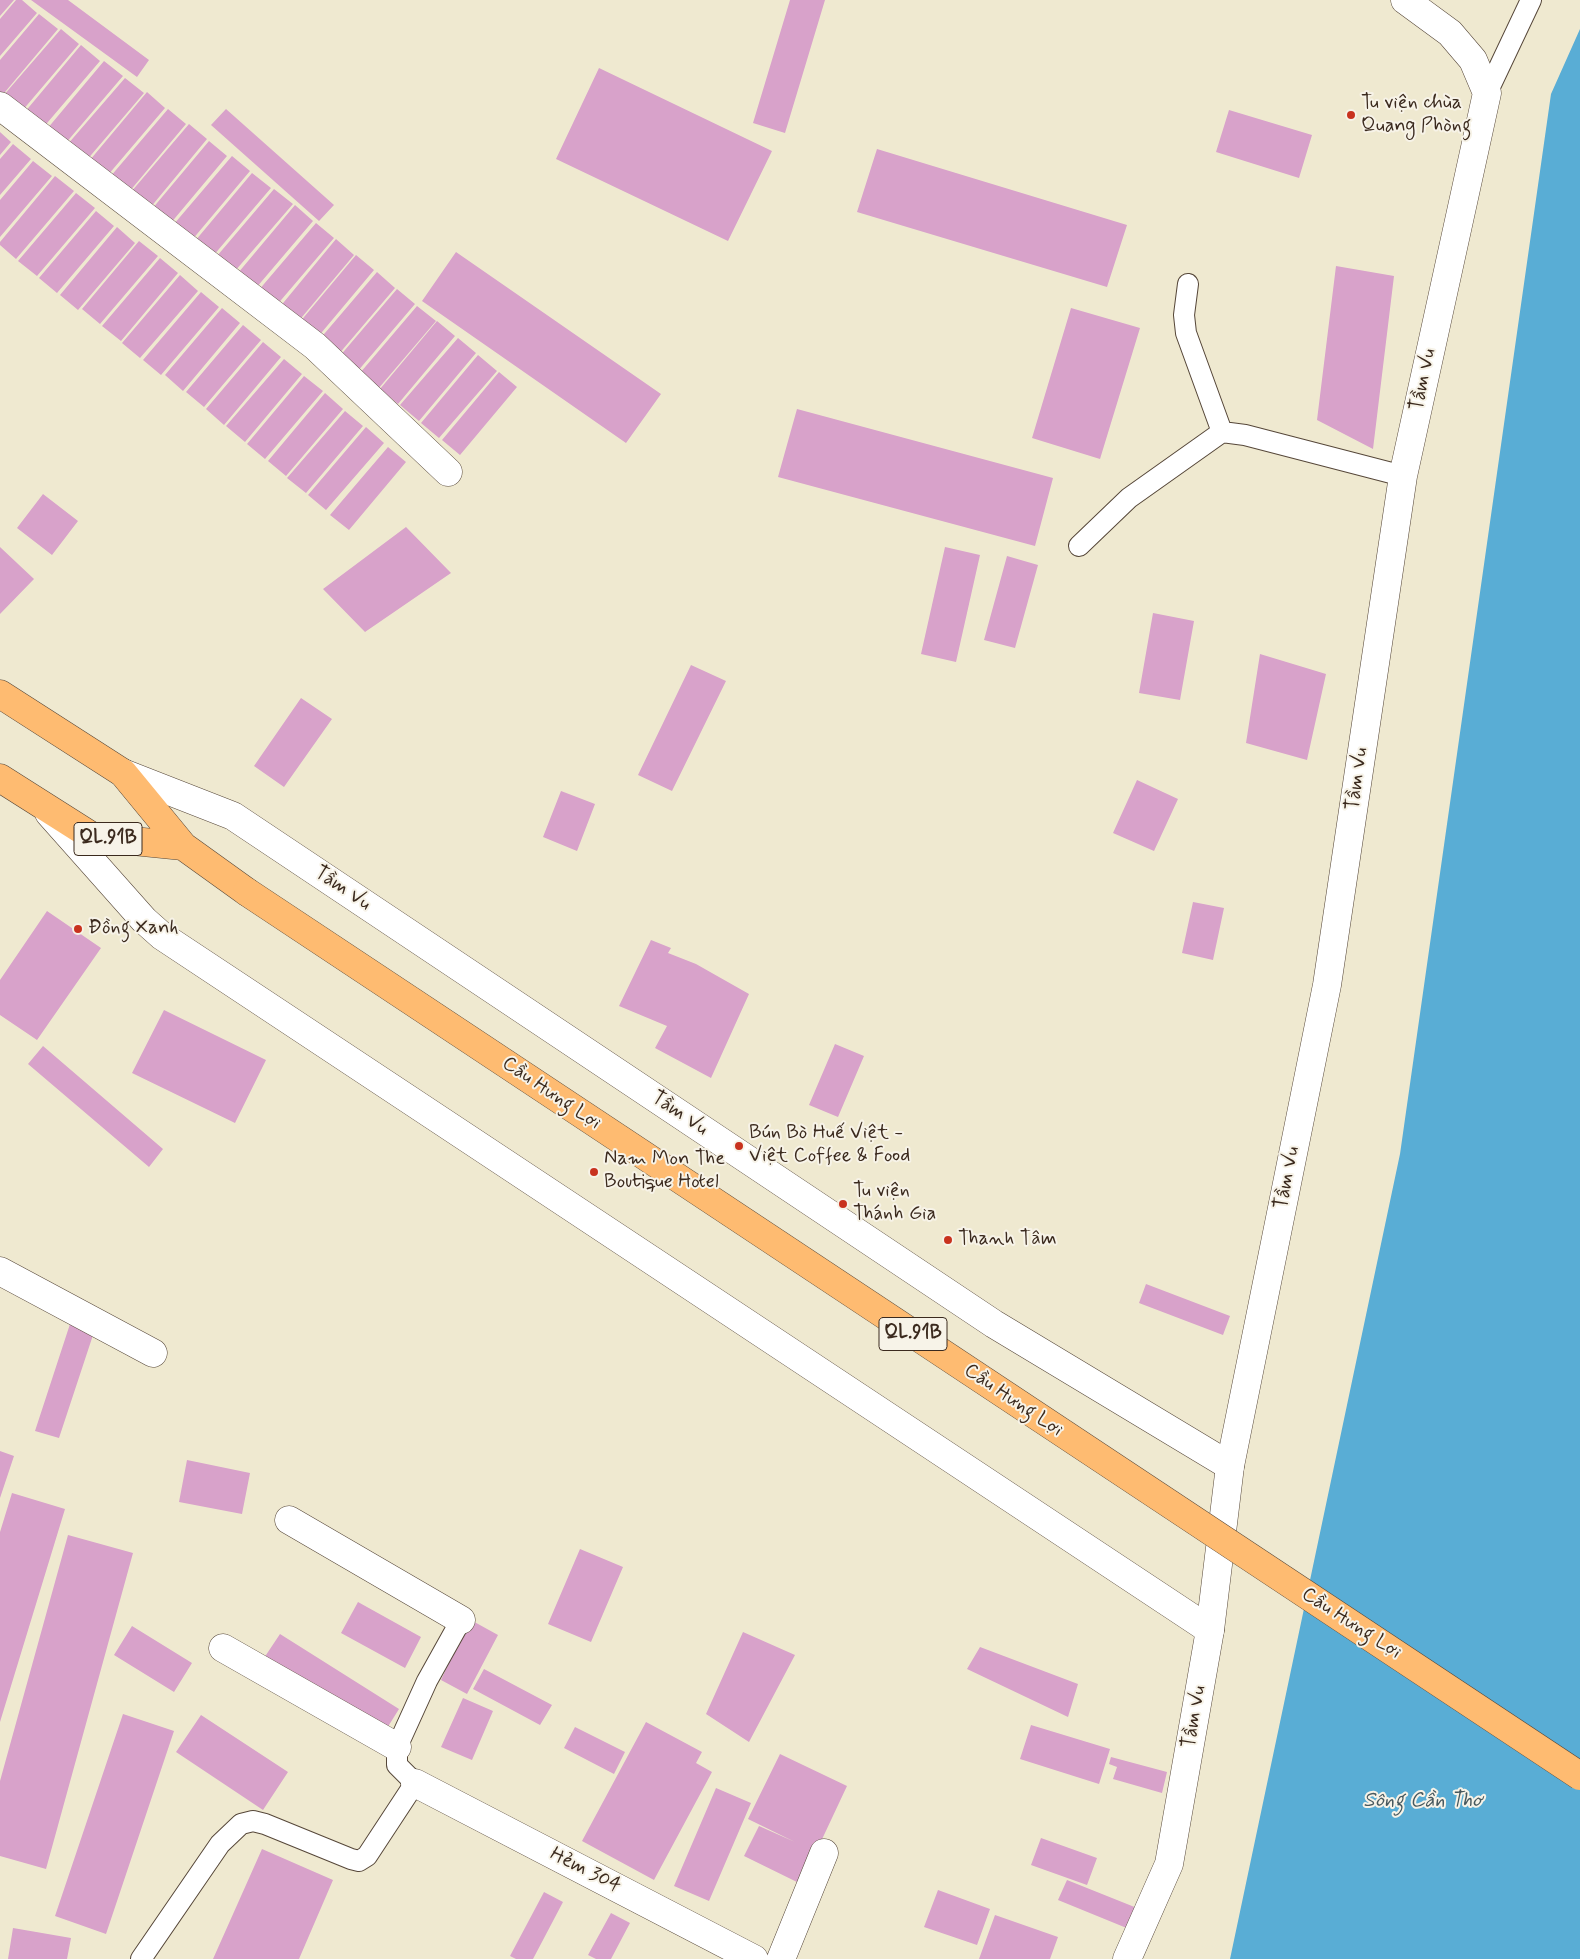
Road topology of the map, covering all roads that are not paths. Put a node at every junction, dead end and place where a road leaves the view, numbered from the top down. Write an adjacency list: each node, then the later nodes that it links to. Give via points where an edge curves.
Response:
1 (1405, 0): 3 (street, via 1450,33 1473,60)
2 (1531, 0): 3 (lane)
3 (1487, 94): 8 (street, Tầm Vu)
4 (0, 106): 7 (street, via 315,346)
5 (1188, 284): 6 (lane, via 1184,314 1186,333)
6 (1222, 432): 8 (lane, via 1245,435); 9 (lane, via 1128,498)
7 (448, 472)
8 (1402, 476): 17 (street, Tầm Vu, via 1327,985)
9 (1079, 546)
10 (0, 694): 11 (highway, QL.91B)
11 (123, 773): 14 (highway, QL.91B); 17 (street, Tầm Vu, via 233,816 994,1324)
12 (0, 778): 13 (highway, QL.91B)
13 (43, 806): 14 (highway, QL.91B, via 93,837); 20 (street, via 162,936)
14 (183, 846): 23 (highway, Cầu Hưng Lợi / QL.91B, bridge, via 247,892)
15 (0, 1271): 16 (street)
16 (153, 1353)
17 (1230, 1466): 20 (street, Tầm Vu)
18 (289, 1520): 19 (street)
19 (461, 1620): 22 (lane, via 427,1681)
20 (1210, 1630): 29 (street, Tầm Vu, via 1169,1864)
21 (223, 1648): 22 (street)
22 (397, 1748): 24 (lane, via 397,1765)
23 (1580, 1776)
24 (415, 1783): 26 (lane, via 367,1856 359,1861 265,1824 253,1821 240,1824 220,1844); 27 (street, Hẻm 304)
25 (824, 1853): 28 (street)
26 (141, 1959)
27 (754, 1959)
28 (782, 1959)
29 (1127, 1959)

